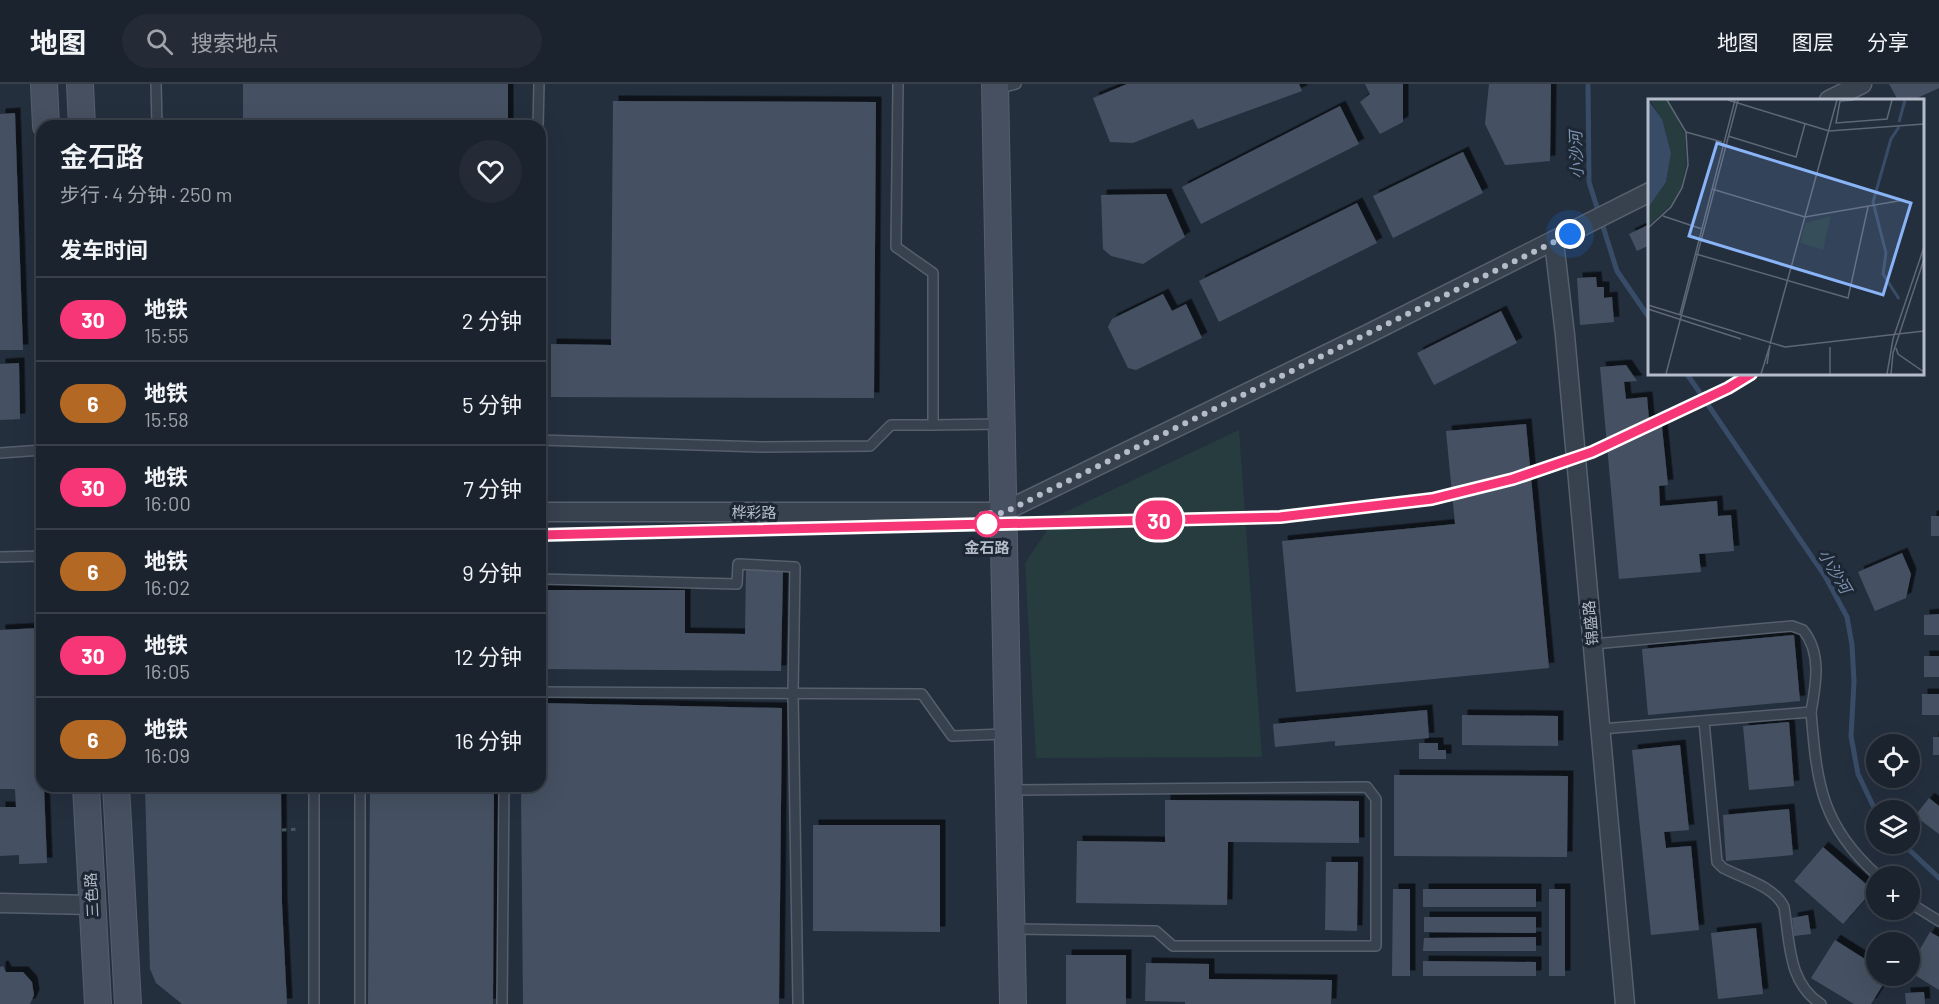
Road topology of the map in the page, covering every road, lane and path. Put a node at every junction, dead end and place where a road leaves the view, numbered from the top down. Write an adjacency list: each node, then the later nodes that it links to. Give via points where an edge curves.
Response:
1 (44, 84): 9 (street)
2 (80, 84): 10 (street)
3 (156, 84): 11 (lane)
4 (539, 84): 12 (lane)
5 (898, 84): 15 (lane, via 896,247 933,273)
6 (1862, 84): 8 (street)
7 (1002, 86): 16 (street)
8 (1832, 99)
9 (46, 120)
10 (82, 120)
11 (157, 120)
12 (538, 120)
13 (1648, 193): 14 (street, 桦彩路)
14 (1554, 242): 21 (street, 桦彩路); 25 (street, 锦盛路)
15 (933, 424): 16 (lane); 17 (lane, via 891,425 870,446)
16 (1001, 424): 21 (street)
17 (546, 440)
18 (36, 450): 19 (lane)
19 (0, 453)
20 (546, 512): 21 (street, 桦彩路)
21 (1003, 513): 31 (street)
22 (36, 556): 23 (lane)
23 (0, 557)
24 (546, 579): 27 (lane, via 737,584 738,564 795,567)
25 (1593, 644): 28 (lane, via 1792,626 1803,630 1814,649); 30 (street, 锦盛路)
26 (546, 692): 27 (lane)
27 (793, 693): 31 (lane, via 922,694 952,736); 51 (lane)
28 (1811, 712): 29 (lane); 40 (lane, via 1826,807 1840,835)
29 (1704, 721): 30 (lane); 54 (lane, via 1717,862 1780,898 1800,986)
30 (1600, 729): 53 (street, 锦盛路)
31 (1007, 734): 32 (street)
32 (1008, 790): 45 (street); 45 (lane, via 1367,788 1376,799 1376,946 1173,946 1156,931)
33 (86, 792): 42 (street, 三色路)
34 (116, 792): 47 (street, 三色路)
35 (314, 792): 38 (lane)
36 (360, 792): 49 (lane)
37 (504, 792): 50 (lane)
38 (314, 828): 39 (path); 48 (lane)
39 (282, 830)
40 (1867, 866)
41 (0, 903): 42 (street)
42 (93, 905): 46 (street, 三色路)
43 (1920, 909): 44 (lane)
44 (1939, 921)
45 (1011, 928): 52 (street)
46 (98, 1004)
47 (128, 1004)
48 (314, 1004)
49 (360, 1004)
50 (502, 1004)
51 (798, 1004)
52 (1013, 1004)
53 (1625, 1004)
54 (1821, 1004)

